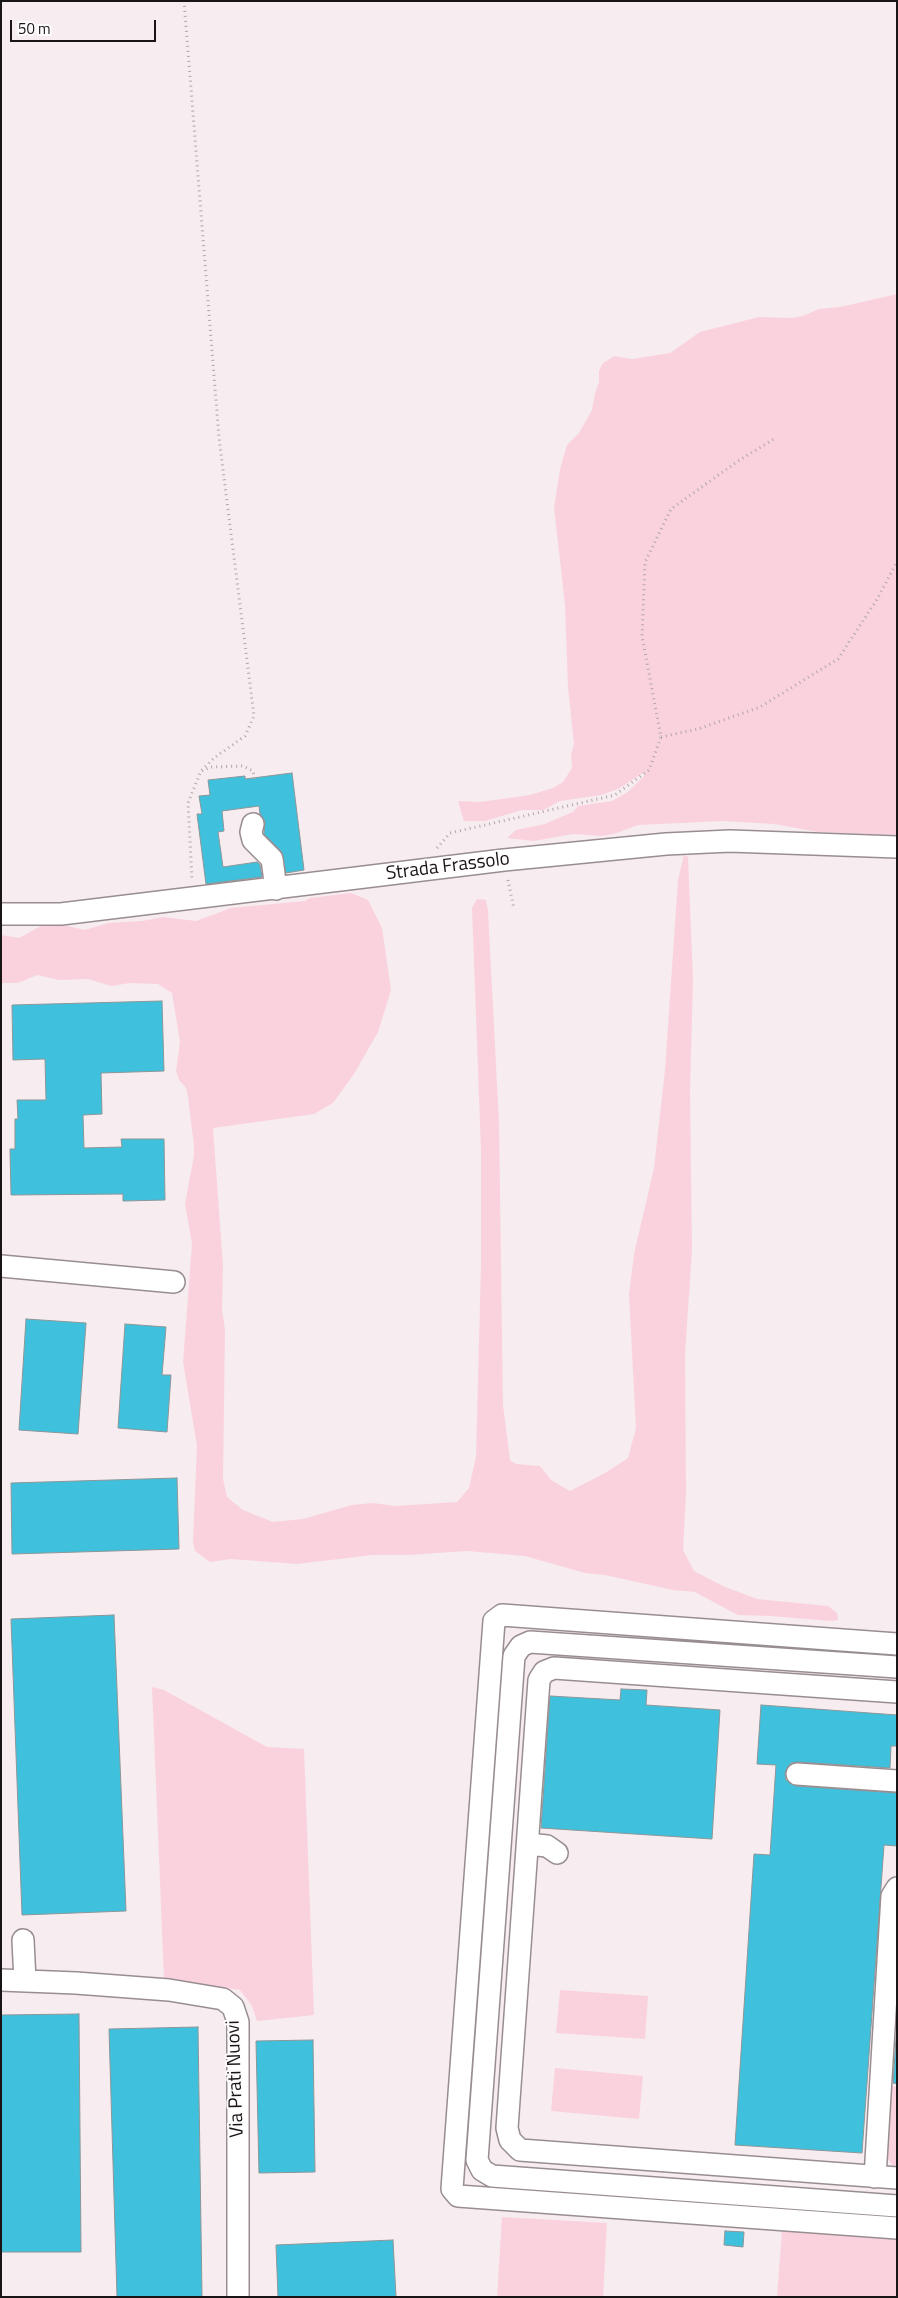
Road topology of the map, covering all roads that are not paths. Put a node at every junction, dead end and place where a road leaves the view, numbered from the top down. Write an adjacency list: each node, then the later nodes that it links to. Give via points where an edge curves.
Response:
1 (253, 824): 3 (street, via 253,840 272,859)
2 (897, 847): 3 (street, Strada Frassolo, via 730,841 666,844)
3 (276, 888): 4 (street, Strada Frassolo, via 61,914)
4 (1, 914)
5 (1, 1266): 6 (street)
6 (174, 1282)
7 (897, 1644): 21 (street, via 502,1615 494,1621 452,2189 458,2196)
8 (897, 1666): 20 (street, via 530,1642 521,1646 514,1656 477,2160 482,2170 492,2176)
9 (897, 1692): 12 (street, via 554,1668 544,1672 539,1680)
10 (797, 1774): 11 (street)
11 (897, 1781)
12 (528, 1844): 13 (street, via 546,1846); 18 (street, via 507,2128 510,2140 520,2150)
13 (557, 1853)
14 (897, 1888): 18 (street, via 892,1896)
15 (23, 1940): 17 (street)
16 (1, 1980): 17 (street, Via Prati Nuovi)
17 (24, 1981): 22 (street, Via Prati Nuovi, via 169,1990 223,1999 233,2007 238,2022)
18 (874, 2177): 19 (street)
19 (897, 2178)
20 (897, 2206)
21 (897, 2228)
22 (238, 2297)

